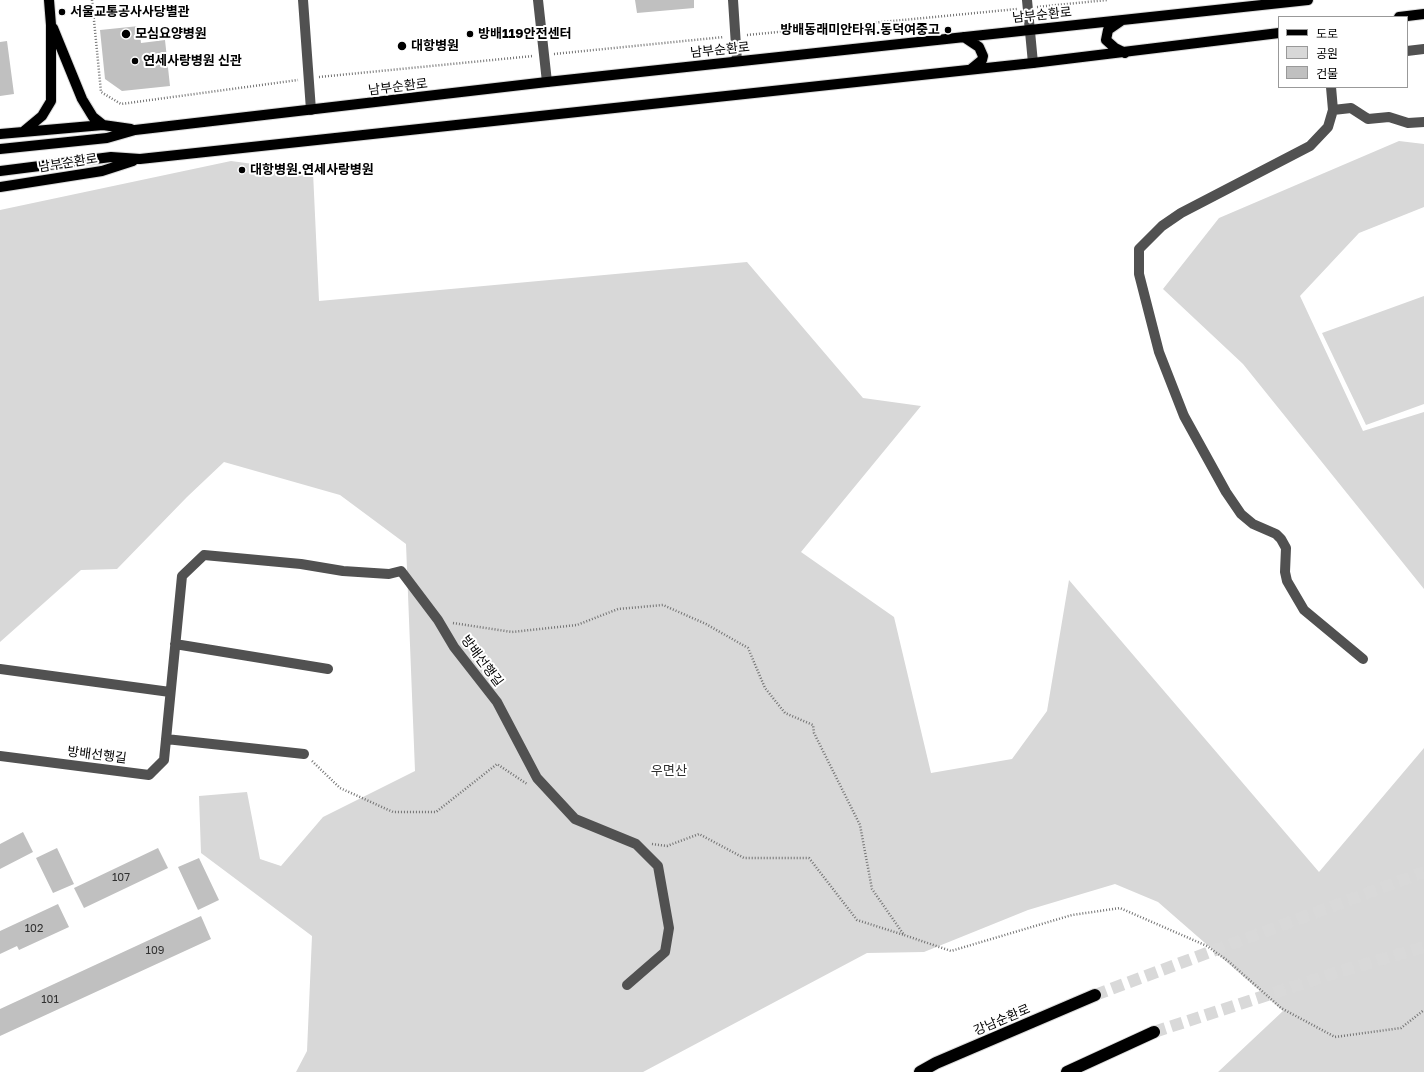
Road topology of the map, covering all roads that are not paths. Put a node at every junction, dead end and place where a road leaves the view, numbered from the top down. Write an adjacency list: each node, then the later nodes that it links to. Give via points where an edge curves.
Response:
1 (49, 0): 10 (main road)
2 (303, 0): 22 (street)
3 (538, 0): 20 (street)
4 (733, 0): 17 (street)
5 (1308, 0): 9 (main road, 남부순환로)
6 (1027, 4): 11 (street)
7 (1424, 14): 8 (main road)
8 (1407, 16)
9 (1123, 20): 11 (main road, 남부순환로); 16 (main road, via 1108,30 1106,40)
10 (51, 24): 25 (main road, via 82,99 93,117); 27 (main road, via 51,101 42,116)
11 (1030, 30): 13 (main road, 남부순환로); 18 (street)
12 (1278, 33): 16 (main road, 남부순환로)
13 (964, 37): 17 (main road, 남부순환로); 19 (main road, via 979,47 983,56 977,65)
14 (1424, 49): 15 (street)
15 (1408, 51)
16 (1125, 53): 18 (main road, 남부순환로)
17 (737, 62): 20 (main road, 남부순환로)
18 (1032, 63): 19 (main road, 남부순환로)
19 (969, 70): 30 (main road, 남부순환로)
20 (547, 82): 22 (main road, 남부순환로)
21 (1331, 88): 23 (street)
22 (311, 110): 26 (main road, 남부순환로)
23 (1333, 110): 24 (street, via 1351,108 1368,119 1389,117 1408,123); 34 (street, via 1328,127 1310,146 1180,213 1162,226 1139,249 1140,274 1159,352 1184,416 1226,492 1241,514 1252,524 1282,539 1286,548 1287,581 1304,610)
24 (1424, 122)
25 (103, 125): 26 (main road, 남부순환로); 27 (main road, 남부순환로)
26 (135, 130): 29 (main road, 남부순환로, via 107,138)
27 (24, 131): 28 (main road, 남부순환로)
28 (0, 134)
29 (0, 149)
30 (140, 159): 31 (main road, 남부순환로, via 111,157); 32 (main road, 남부순환로, via 102,171)
31 (0, 171)
32 (0, 187)
33 (175, 644): 36 (street); 37 (street, 방배선행길); 41 (street, 방배선행길, via 182,576 204,555 301,564 343,571 389,574 401,571 438,620 454,647 497,702 537,778 575,819 636,844 658,866 669,928 665,952)
34 (1363, 659)
35 (0, 669): 37 (street)
36 (328, 669)
37 (170, 692): 38 (street, 방배선행길)
38 (166, 739): 39 (street); 40 (street, 방배선행길, via 164,760 149,775)
39 (304, 754)
40 (0, 756)
41 (627, 984)
42 (1095, 995): 44 (highway, 강남순환로)
43 (1154, 1032): 47 (highway)
44 (936, 1064): 45 (highway); 46 (highway, 강남순환로)
45 (914, 1072)
46 (920, 1072)
47 (1067, 1072)

